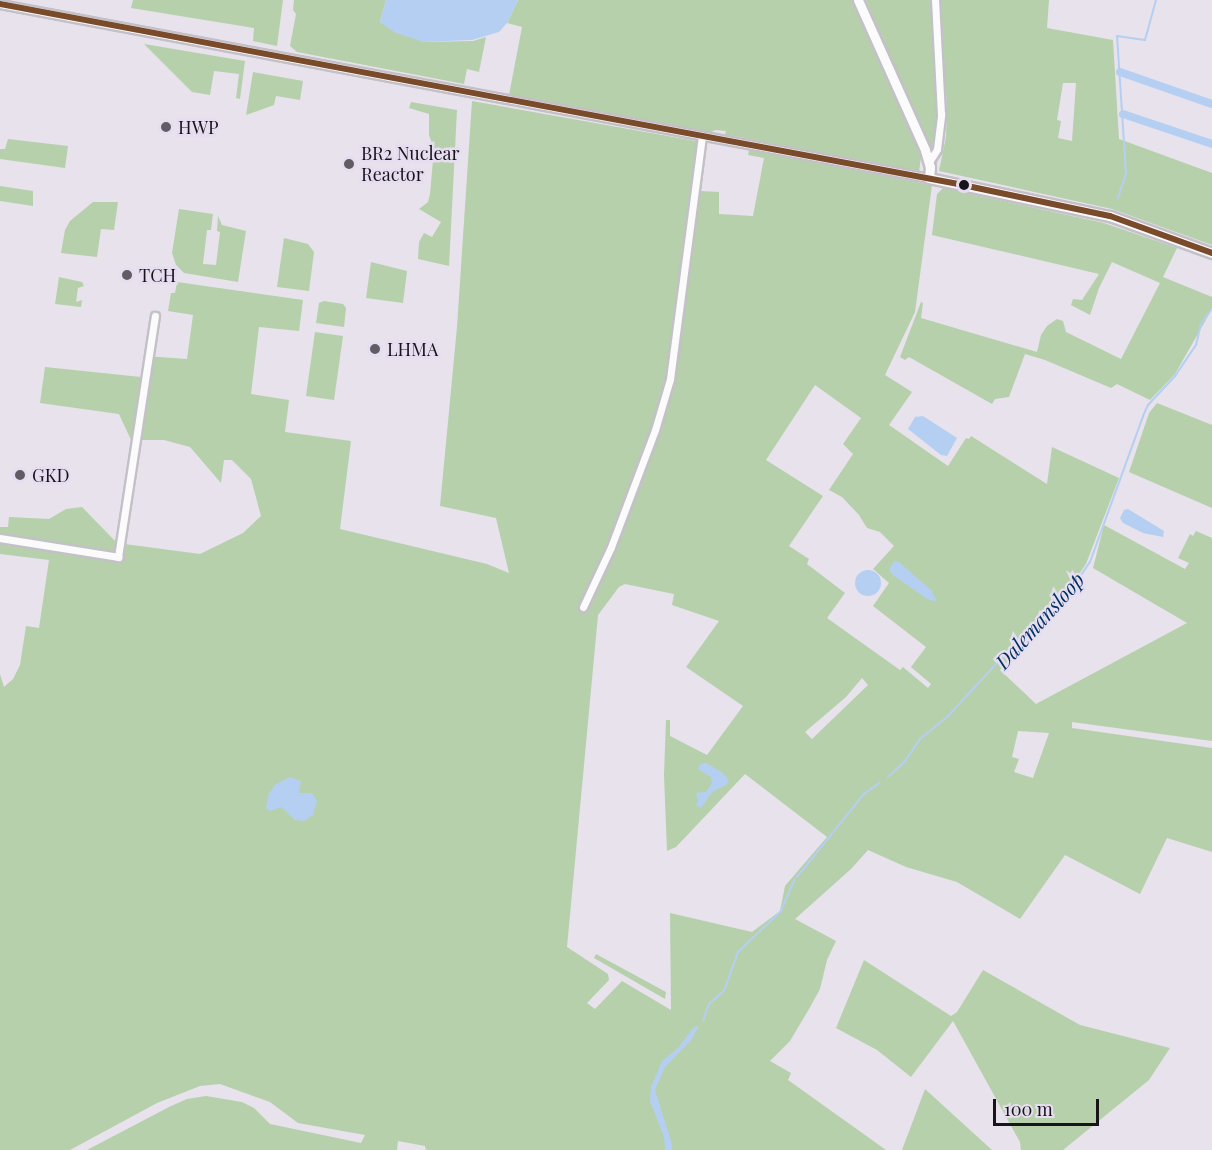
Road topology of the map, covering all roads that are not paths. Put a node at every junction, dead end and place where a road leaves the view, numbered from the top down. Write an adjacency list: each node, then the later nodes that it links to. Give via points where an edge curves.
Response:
1 (858, 0): 5 (street)
2 (935, 0): 5 (street, via 941,114 937,149)
3 (0, 4): 4 (street)
4 (702, 136): 6 (street); 10 (street, via 670,379 611,547)
5 (929, 162): 6 (street)
6 (929, 178): 7 (street, via 1110,216)
7 (1212, 253)
8 (155, 316): 9 (street, via 118,557)
9 (0, 538)
10 (583, 607)

